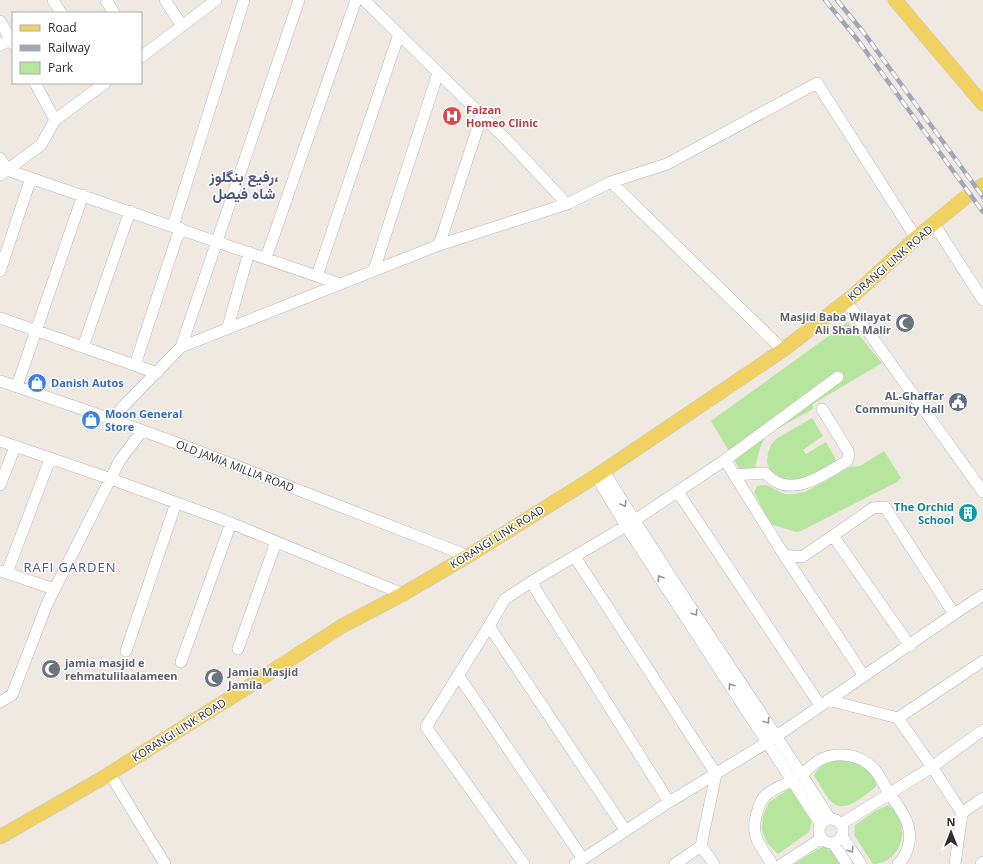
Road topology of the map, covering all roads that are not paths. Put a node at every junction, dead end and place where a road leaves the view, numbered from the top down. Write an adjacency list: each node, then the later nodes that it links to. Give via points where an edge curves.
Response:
1 (53, 0): 10 (street)
2 (106, 0): 11 (street)
3 (166, 0): 13 (street)
4 (216, 0): 13 (street)
5 (244, 0): 33 (street)
6 (299, 0): 35 (street)
7 (356, 0): 38 (street)
8 (364, 0): 14 (street)
9 (895, 0): 21 (main road)
10 (60, 12)
11 (113, 12)
12 (0, 21): 15 (street)
13 (182, 26): 17 (street)
14 (398, 34): 18 (street); 41 (street)
15 (12, 42): 16 (street)
16 (0, 46)
17 (142, 56)
18 (438, 73): 22 (street); 39 (street)
19 (36, 84): 23 (street)
20 (104, 84): 23 (street)
21 (983, 104)
22 (482, 115): 30 (street); 36 (street)
23 (55, 120): 25 (street, via 41,145)
24 (0, 158): 25 (street)
25 (4, 173): 26 (street)
26 (31, 178): 28 (street); 40 (street)
27 (611, 182): 30 (street); 34 (street, via 667,164 817,83); 50 (street)
28 (83, 195): 31 (street); 47 (street)
29 (966, 197): 32 (main road, KORANGI LINK ROAD)
30 (567, 204): 36 (street)
31 (130, 211): 33 (street); 48 (street)
32 (934, 224): 34 (main road, KORANGI LINK ROAD); 43 (street)
33 (176, 227): 35 (street); 51 (street)
34 (916, 238): 44 (main road, KORANGI LINK ROAD)
35 (216, 241): 37 (street); 49 (street)
36 (439, 244): 39 (street)
37 (249, 252): 38 (street); 46 (street)
38 (266, 258): 41 (street)
39 (374, 270): 42 (street)
40 (0, 271)
41 (317, 276): 42 (street)
42 (340, 284): 46 (street)
43 (983, 300)
44 (846, 301): 50 (main road, KORANGI LINK ROAD); 68 (street)
45 (0, 318): 47 (street)
46 (228, 327): 49 (street)
47 (36, 330): 48 (street); 55 (street)
48 (83, 347): 51 (street)
49 (181, 347): 52 (street)
50 (783, 350): 63 (main road, KORANGI LINK ROAD)
51 (135, 365): 52 (street)
52 (157, 373): 57 (street)
53 (838, 377): 62 (street)
54 (0, 381): 55 (street, OLD JAMIA MILLIA ROAD)
55 (17, 386): 57 (street, OLD JAMIA MILLIA ROAD)
56 (822, 409): 64 (street, via 848,451 847,461 809,481 792,486 775,481 765,473)
57 (111, 419): 58 (street, OLD JAMIA MILLIA ROAD)
58 (142, 431): 65 (street, via 120,460); 75 (street, OLD JAMIA MILLIA ROAD)
59 (0, 441): 60 (street)
60 (15, 447): 61 (street); 66 (street)
61 (50, 459): 65 (street); 77 (street)
62 (725, 460): 64 (street); 67 (street)
63 (600, 474): 71 (street); 75 (main road, KORANGI LINK ROAD)
64 (734, 475): 74 (street)
65 (111, 479): 69 (street); 79 (street)
66 (0, 485)
67 (678, 492): 71 (street); 92 (street)
68 (983, 492)
69 (176, 503): 70 (street); 86 (street)
70 (231, 523): 73 (street); 88 (street)
71 (630, 523): 76 (street); 95 (street)
72 (833, 536): 74 (street, via 802,557); 82 (street, via 873,508 885,507); 84 (street)
73 (276, 542): 80 (street); 85 (street)
74 (784, 555): 90 (street)
75 (468, 556): 80 (main road, KORANGI LINK ROAD)
76 (575, 557): 78 (street); 98 (street)
77 (4, 572): 79 (street)
78 (531, 582): 83 (street, via 504,599); 102 (street)
79 (54, 589): 91 (street, via 12,695)
80 (404, 594): 97 (main road, KORANGI LINK ROAD, via 342,626)
81 (983, 595): 82 (street)
82 (954, 614): 84 (street)
83 (489, 626): 89 (street); 106 (street)
84 (910, 646): 90 (street)
85 (238, 649)
86 (126, 651)
87 (983, 661): 93 (street)
88 (181, 662)
89 (458, 675): 111 (street); 113 (street, via 426,727)
90 (864, 676): 92 (street)
91 (0, 702)
92 (824, 702): 93 (street); 95 (street)
93 (898, 718): 96 (street)
94 (983, 730): 96 (street)
95 (772, 739): 98 (street); 99 (street)
96 (932, 767): 100 (street); 103 (street)
97 (110, 774): 107 (main road, KORANGI LINK ROAD); 112 (street)
98 (716, 774): 102 (street); 110 (street)
99 (797, 777): 100 (street, via 819,760 834,755 852,755 865,760 875,770); 104 (street); 116 (street, via 765,796 754,821 758,842)
100 (890, 794): 105 (street); 120 (street, via 905,817 909,829 909,846 904,859)
101 (983, 798): 103 (street)
102 (669, 802): 106 (street)
103 (962, 813): 121 (street)
104 (825, 822): 105 (street, via 838,821); 108 (street, via 820,834)
105 (841, 824): 109 (street, via 843,828)
106 (626, 831): 111 (street)
107 (0, 837)
108 (822, 838): 109 (street, via 829,843); 117 (street)
109 (838, 839): 118 (street); 119 (street, one-way to 119)
110 (701, 846): 114 (street); 115 (street)
111 (579, 861)
112 (165, 864)
113 (524, 864)
114 (675, 864)
115 (714, 864)
116 (772, 864)
117 (782, 864)
118 (847, 864)
119 (861, 864)
120 (898, 864)
121 (955, 864)

